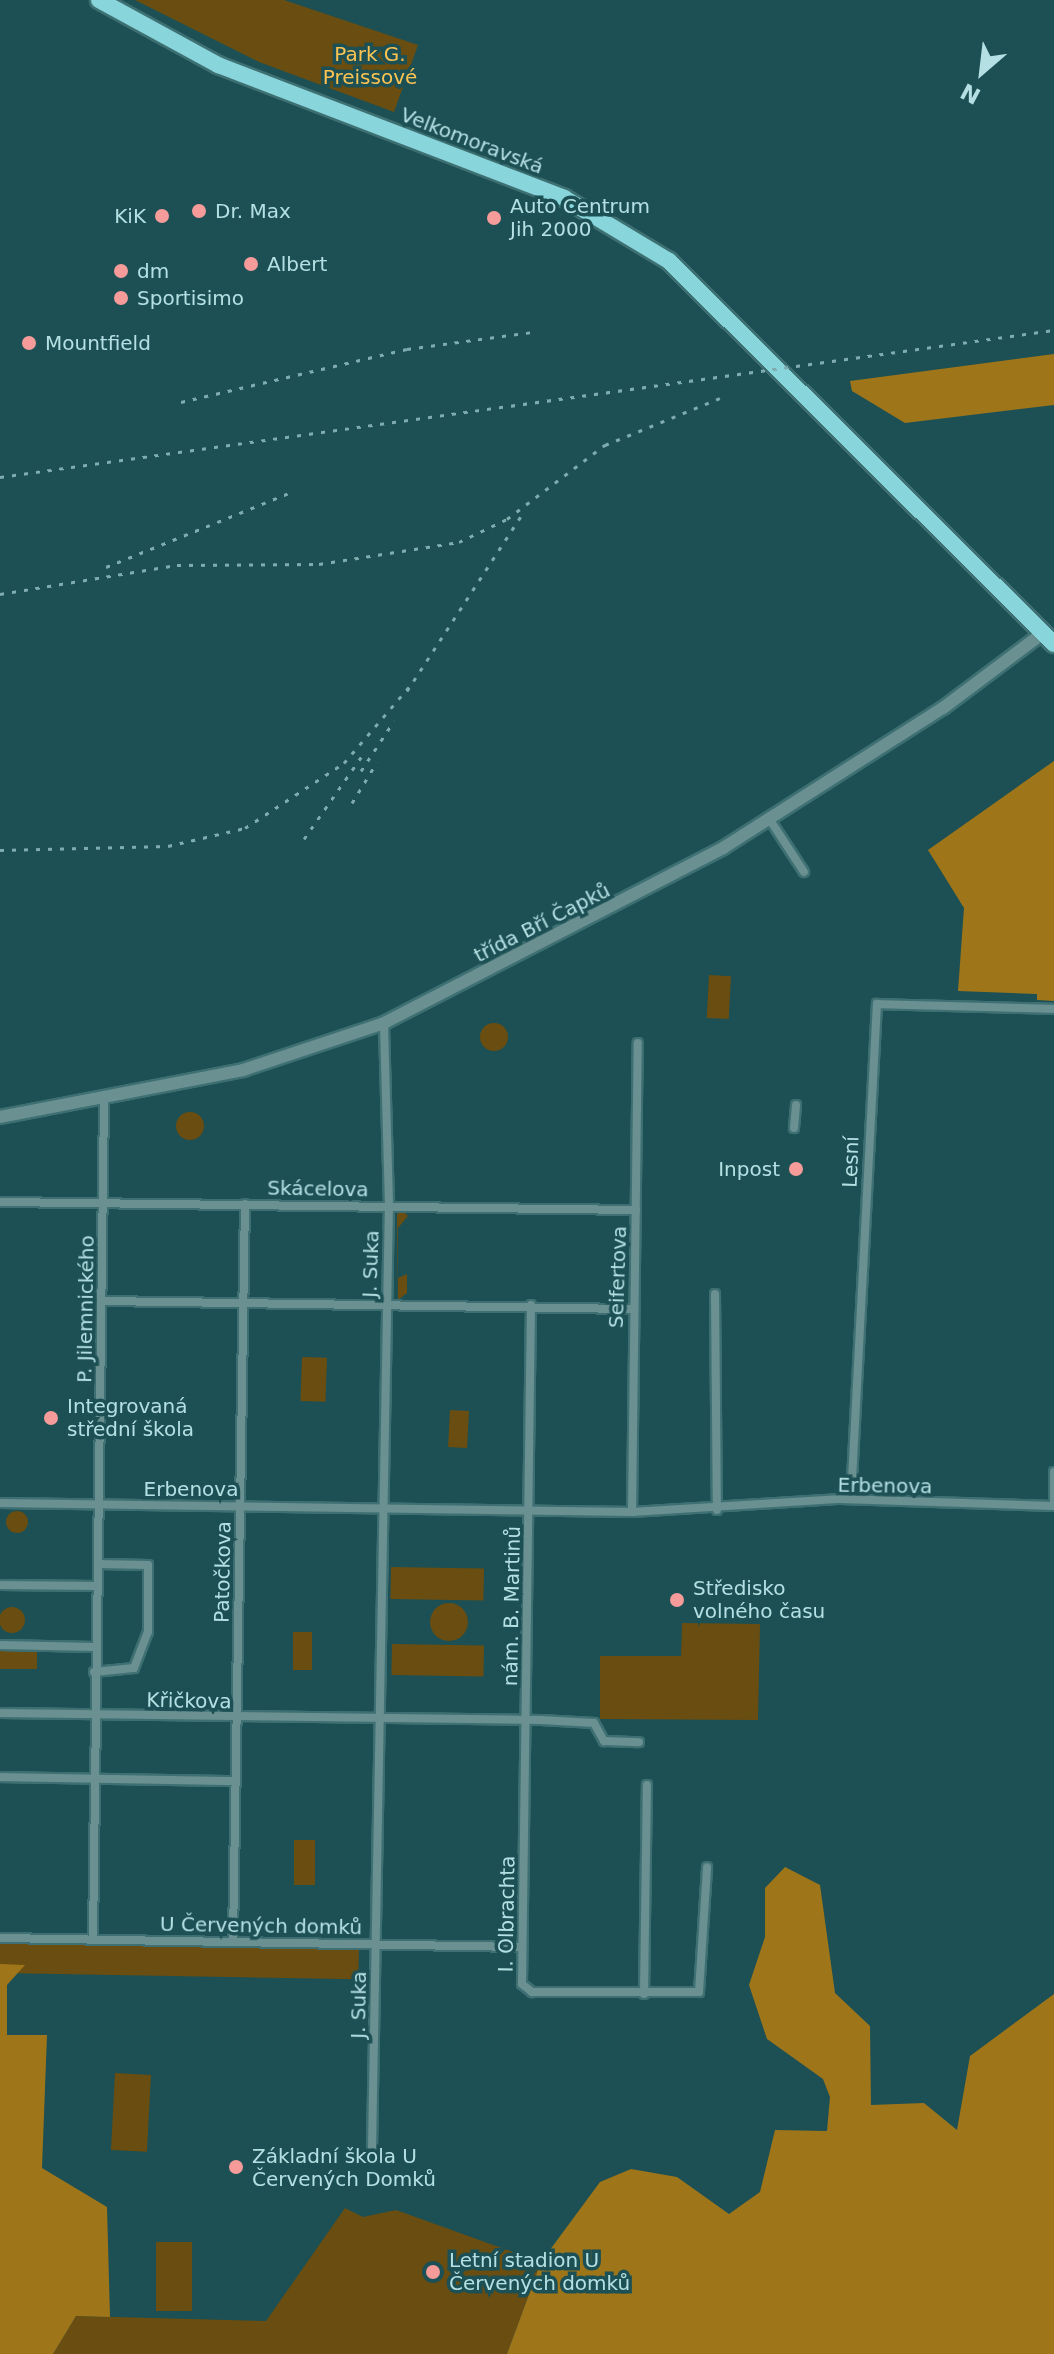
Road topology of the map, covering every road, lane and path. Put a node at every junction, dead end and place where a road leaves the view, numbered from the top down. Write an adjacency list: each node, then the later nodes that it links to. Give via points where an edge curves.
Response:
1 (99, 0): 2 (main road, Velkomoravská, via 218,65 583,208 669,261 759,345)
2 (1048, 639): 3 (street, třída Bří Čapků)
3 (770, 820): 4 (street); 6 (street, třída Bří Čapků, via 620,907)
4 (804, 872)
5 (1054, 1009): 24 (street, Lesní, via 877,1004)
6 (384, 1023): 8 (street, třída Bří Čapků, via 243,1070); 15 (street, J. Suka)
7 (638, 1043): 16 (street, Seifertova)
8 (104, 1102): 10 (street, třída Bří Čapků); 13 (street, P. Jilemnického)
9 (796, 1105): 11 (street)
10 (0, 1117)
11 (794, 1128)
12 (0, 1202): 13 (street, Skácelova)
13 (104, 1203): 14 (street, Skácelova); 18 (street, P. Jilemnického)
14 (245, 1204): 15 (street, Skácelova); 19 (street, Patočkova)
15 (389, 1205): 16 (street, Skácelova); 20 (street, J. Suka)
16 (636, 1210): 22 (street, Seifertova)
17 (715, 1294): 31 (street)
18 (103, 1301): 19 (street); 26 (street, P. Jilemnického)
19 (243, 1303): 20 (street); 27 (street, Patočkova)
20 (386, 1305): 21 (street); 29 (street, J. Suka)
21 (531, 1305): 22 (street); 30 (street)
22 (632, 1309): 32 (street, Seifertova)
23 (1054, 1472): 28 (street)
24 (851, 1499): 28 (street, Erbenova); 31 (street, Erbenova)
25 (0, 1503): 26 (street, Erbenova)
26 (98, 1505): 27 (street, Erbenova); 33 (street, P. Jilemnického)
27 (240, 1506): 29 (street, Erbenova); 41 (street, Patočkova)
28 (1054, 1506)
29 (381, 1507): 30 (street, nám. B. Martinů); 42 (street)
30 (529, 1510): 32 (street, Erbenova); 43 (street, nám. B. Martinů)
31 (717, 1510): 32 (street, Erbenova)
32 (632, 1512)
33 (98, 1564): 35 (street, P. Jilemnického); 38 (street, via 148,1565 148,1632 134,1668)
34 (0, 1585): 35 (street)
35 (97, 1586): 37 (street, P. Jilemnického)
36 (0, 1645): 37 (street)
37 (95, 1647): 38 (street, P. Jilemnického)
38 (94, 1672): 40 (street, P. Jilemnického)
39 (0, 1713): 40 (street, Křičkova)
40 (94, 1715): 41 (street, Křičkova); 46 (street, P. Jilemnického)
41 (238, 1718): 42 (street, Křičkova); 47 (street, Patočkova)
42 (377, 1718): 43 (street); 53 (street, J. Suka)
43 (527, 1720): 44 (street, via 594,1723 604,1741); 54 (street, I. Olbrachta)
44 (639, 1742)
45 (0, 1777): 46 (street)
46 (94, 1779): 47 (street); 51 (street, P. Jilemnického)
47 (236, 1781): 52 (street, Patočkova)
48 (647, 1785): 55 (street)
49 (707, 1867): 55 (street, I. Olbrachta, via 702,1986 692,1994)
50 (0, 1938): 51 (street, U Červených domků)
51 (93, 1940): 52 (street, U Červených domků)
52 (233, 1941): 53 (street, U Červených domků)
53 (376, 1944): 54 (street, U Červených domků); 56 (street, J. Suka)
54 (522, 1947): 55 (street, I. Olbrachta, via 522,1984 532,1992)
55 (644, 1994)
56 (372, 2148)

